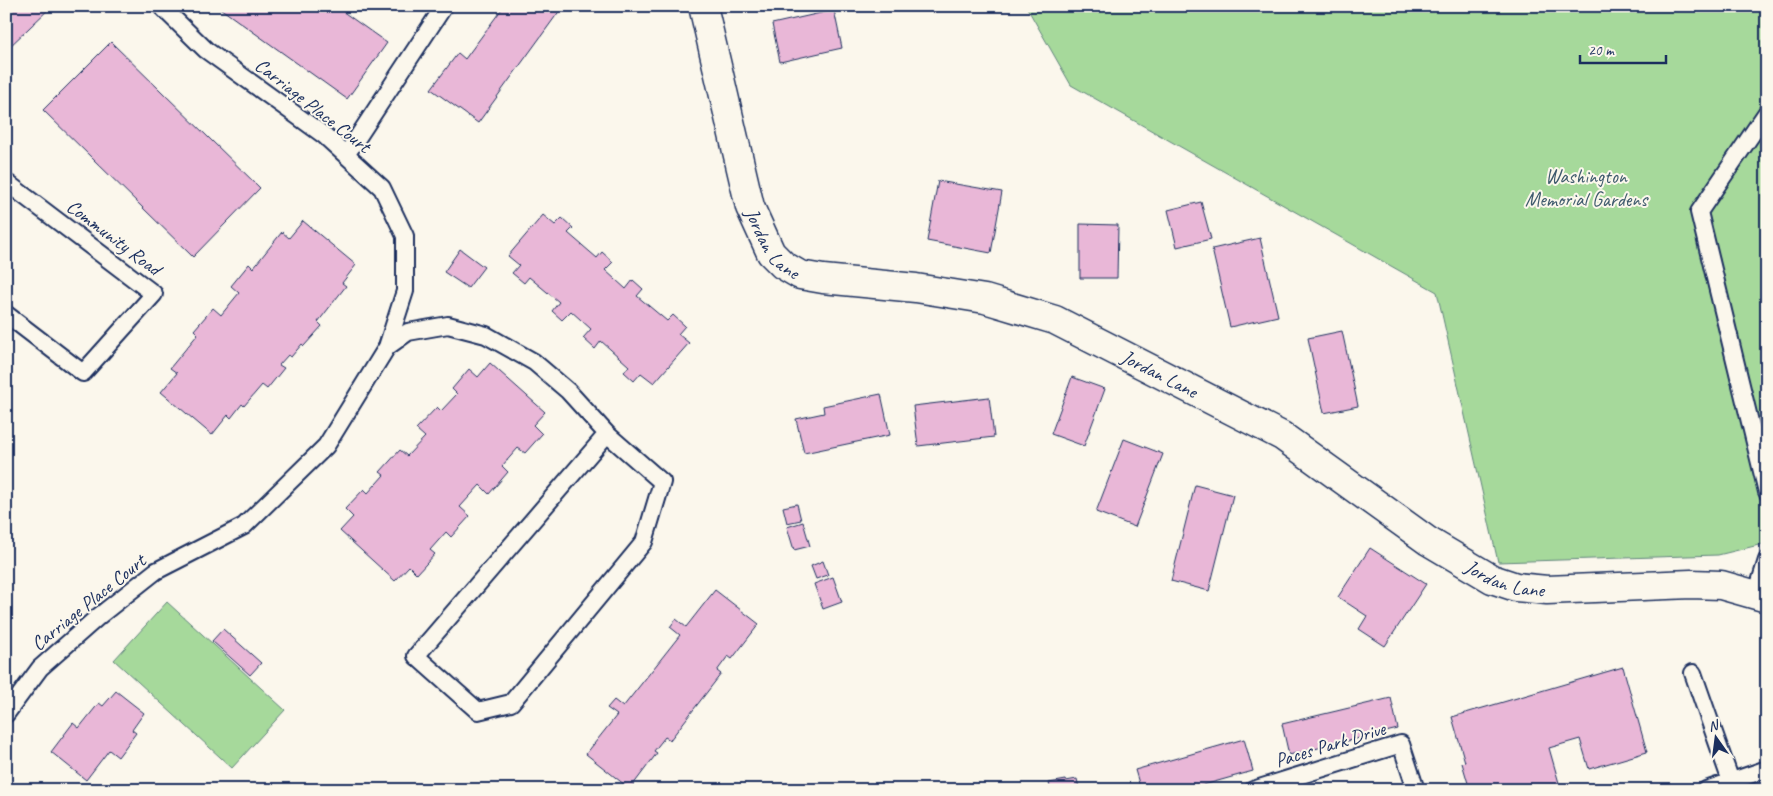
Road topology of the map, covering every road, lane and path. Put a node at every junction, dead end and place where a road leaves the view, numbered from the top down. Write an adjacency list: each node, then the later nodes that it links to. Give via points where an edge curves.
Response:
1 (161, 6): 5 (lane, Carriage Place Court, via 206,50 325,136)
2 (703, 6): 12 (street, Jordan Lane, via 750,207 771,252 783,265 800,274 823,279 985,299 1055,320 1282,436 1428,541 1492,579 1516,587 1546,590 1721,585)
3 (438, 8): 5 (lane)
4 (1767, 112): 10 (lane, via 1699,212)
5 (346, 155): 8 (lane, Carriage Place Court, via 382,188 405,236 405,291)
6 (6, 182): 7 (lane, Community Road, via 154,294 83,373)
7 (6, 314)
8 (387, 347): 9 (lane, via 408,332 448,325 486,335 534,362 568,392); 14 (lane, Carriage Place Court, via 326,446 244,526 156,571 99,616 40,668)
9 (607, 434): 9 (lane, via 416,656 478,711 511,703 644,542 662,482)
10 (1767, 492)
11 (1767, 560): 12 (lane)
12 (1761, 597)
13 (1693, 673): 16 (lane)
14 (6, 714)
15 (1767, 769): 16 (lane)
16 (1733, 786): 19 (lane)
17 (1253, 790): 18 (lane, Paces Park Drive, via 1401,744)
18 (1416, 790)
19 (1706, 790)

